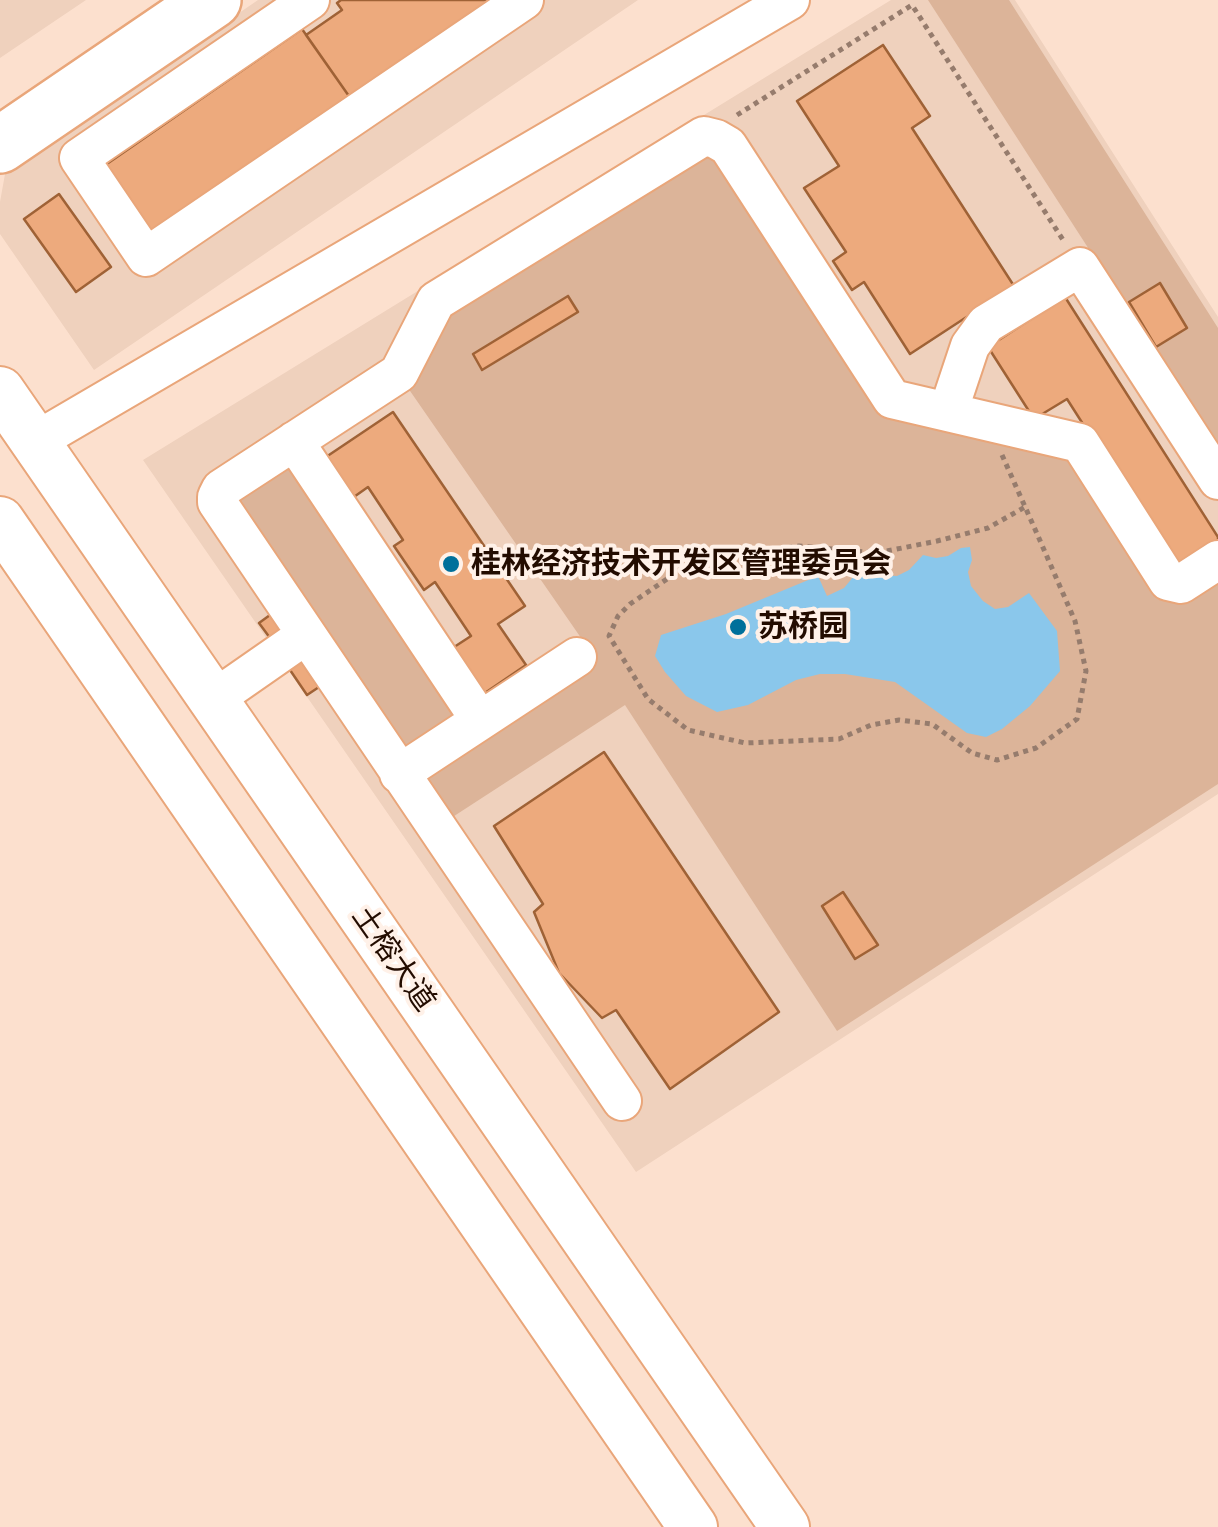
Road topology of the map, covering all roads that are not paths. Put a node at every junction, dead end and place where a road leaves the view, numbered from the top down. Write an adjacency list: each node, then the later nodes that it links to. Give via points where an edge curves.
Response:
1 (150, 0): 6 (highway)
2 (213, 0): 7 (highway)
3 (309, 0): 4 (street, via 78,158 146,258)
4 (524, 0)
5 (790, 0): 10 (street)
6 (0, 103)
7 (0, 145)
8 (0, 391): 10 (main road, 土榕大道)
9 (948, 412): 11 (street, via 892,399 728,146 709,137 436,301 399,373); 12 (street, via 970,346 986,324 1080,267); 14 (street, via 1080,443 1168,580 1180,584)
10 (36, 441): 17 (main road, 土榕大道)
11 (294, 442): 15 (street, via 221,489 217,499); 18 (street)
12 (1218, 480)
13 (0, 521): 21 (main road)
14 (1218, 560)
15 (306, 635): 17 (street); 19 (street)
16 (577, 656): 18 (street)
17 (214, 698): 22 (main road, 土榕大道)
18 (480, 720): 19 (street)
19 (400, 774): 20 (street)
20 (622, 1101)
21 (693, 1527)
22 (785, 1527)

